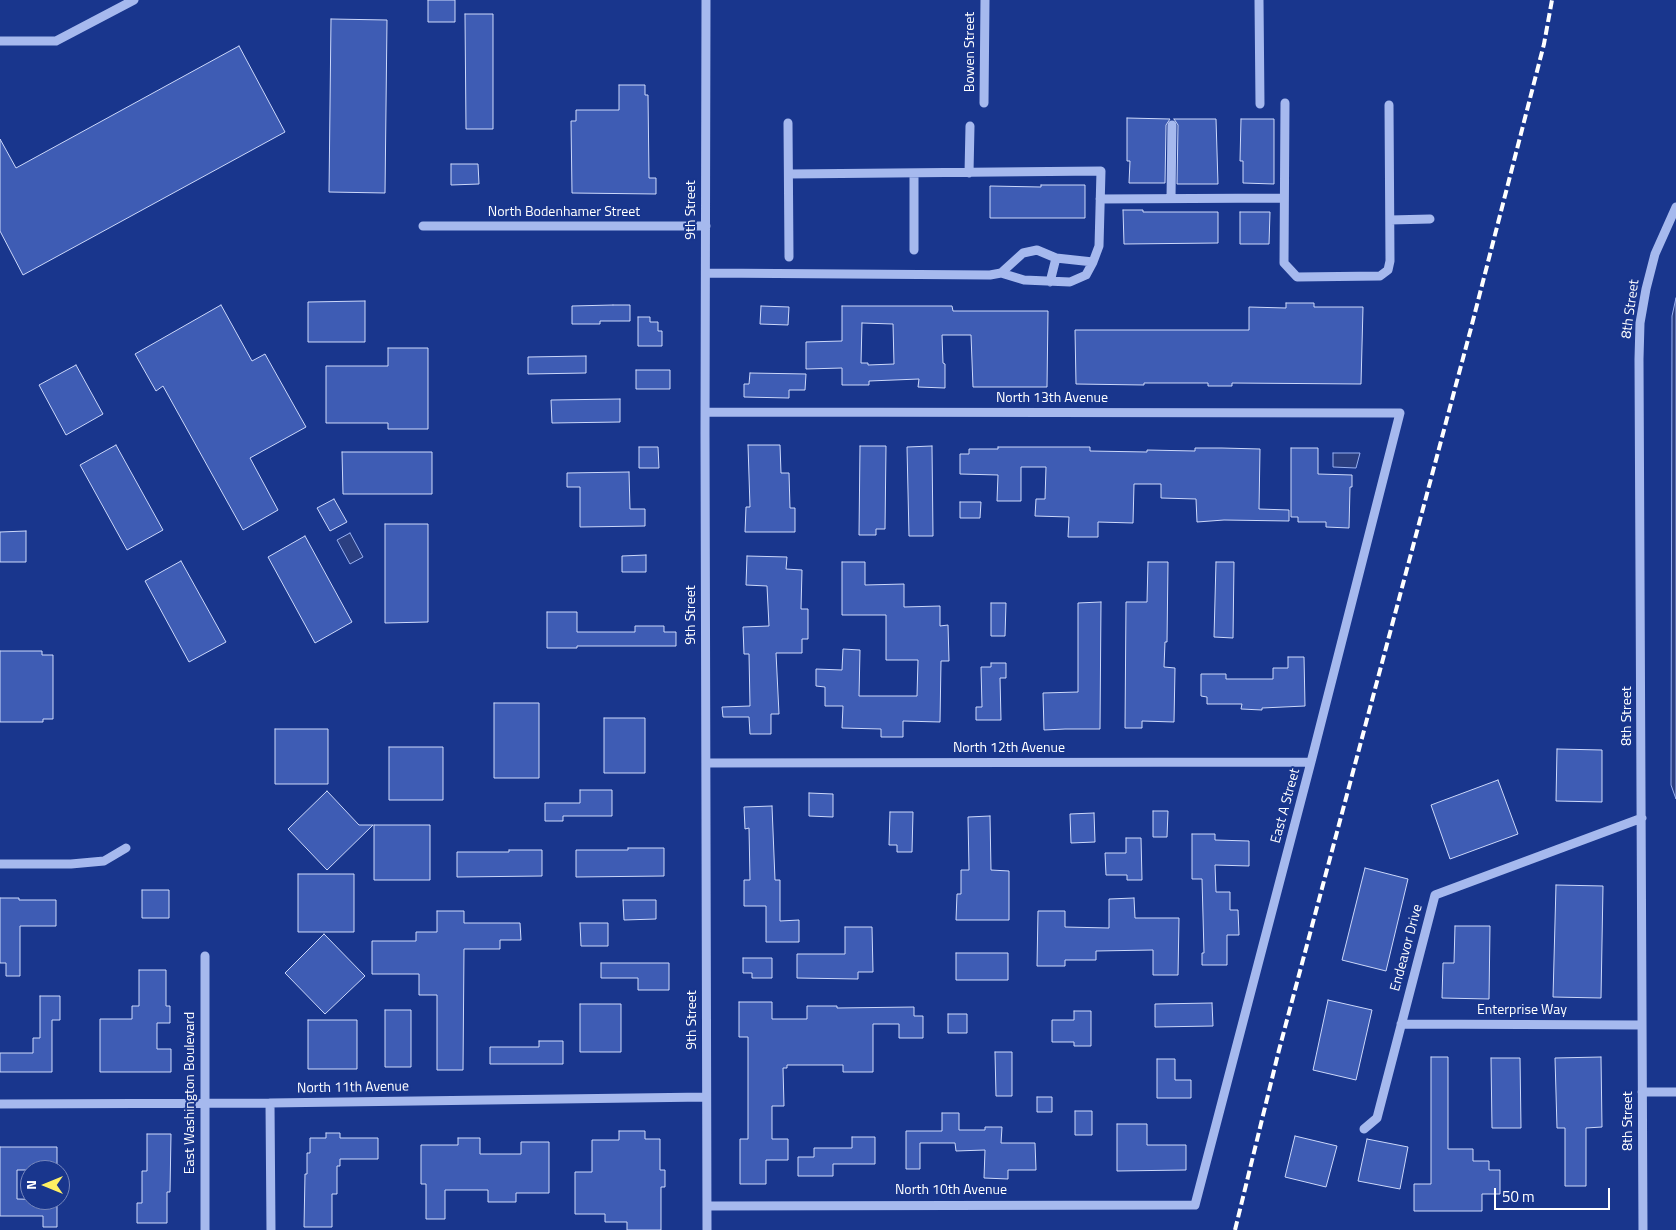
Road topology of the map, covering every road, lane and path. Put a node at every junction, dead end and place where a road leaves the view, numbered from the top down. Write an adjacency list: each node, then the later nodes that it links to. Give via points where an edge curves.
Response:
1 (134, 0): 5 (street, via 56,41)
2 (706, 0): 23 (street, 9th Street)
3 (985, 0): 6 (street, Bowen Street)
4 (1259, 0): 8 (street)
5 (0, 41)
6 (984, 103)
7 (1285, 103): 18 (street)
8 (1260, 104)
9 (1389, 105): 21 (street)
10 (788, 123): 15 (street)
11 (1172, 125): 17 (street)
12 (970, 126): 14 (street)
13 (914, 173): 14 (street); 15 (street); 24 (street)
14 (970, 173): 16 (street, via 1101,171)
15 (789, 174): 25 (street)
16 (1100, 198): 17 (street); 27 (street, via 1099,246)
17 (1171, 198): 18 (street)
18 (1284, 198): 21 (street, via 1284,263 1297,277 1380,276 1388,270 1390,261)
19 (1676, 207): 35 (street, 8th Street, via 1655,254 1640,323)
20 (1430, 219): 21 (street)
21 (1390, 220)
22 (423, 226): 23 (street, North Bodenhamer Street)
23 (706, 226): 28 (street, 9th Street)
24 (914, 250)
25 (789, 257)
26 (1056, 258): 27 (street); 29 (street, via 1037,250 1023,253); 30 (street)
27 (1093, 262): 30 (street, via 1086,275 1070,282)
28 (706, 273): 29 (street); 31 (street, 9th Street)
29 (1001, 273): 30 (street, via 1024,280)
30 (1050, 282)
31 (705, 412): 32 (street, North 13th Avenue); 34 (street, 9th Street)
32 (1400, 413): 33 (street, East A Street)
33 (1311, 762): 34 (street, North 12th Avenue); 48 (street, East A Street)
34 (706, 763): 43 (street, 9th Street)
35 (1642, 818): 39 (street, Endeavor Drive, via 1436,895); 40 (street, 8th Street)
36 (126, 848): 37 (street, via 104,861)
37 (0, 864)
38 (205, 956): 46 (street, East Washington Boulevard)
39 (1401, 1024): 40 (street, Enterprise Way); 47 (street, Endeavor Drive, via 1377,1118)
40 (1642, 1024): 41 (street, 8th Street)
41 (1642, 1092): 42 (street); 53 (street, 8th Street)
42 (1676, 1092)
43 (706, 1097): 44 (street, North 11th Avenue); 49 (street, 9th Street)
44 (270, 1103): 46 (street, North 11th Avenue); 51 (street)
45 (0, 1104): 46 (street, North 11th Avenue)
46 (204, 1104): 50 (street, East Washington Boulevard)
47 (1364, 1129)
48 (1195, 1204): 49 (street, North 10th Avenue)
49 (708, 1206): 52 (street, 9th Street)
50 (205, 1230)
51 (270, 1230)
52 (708, 1230)
53 (1643, 1230)

